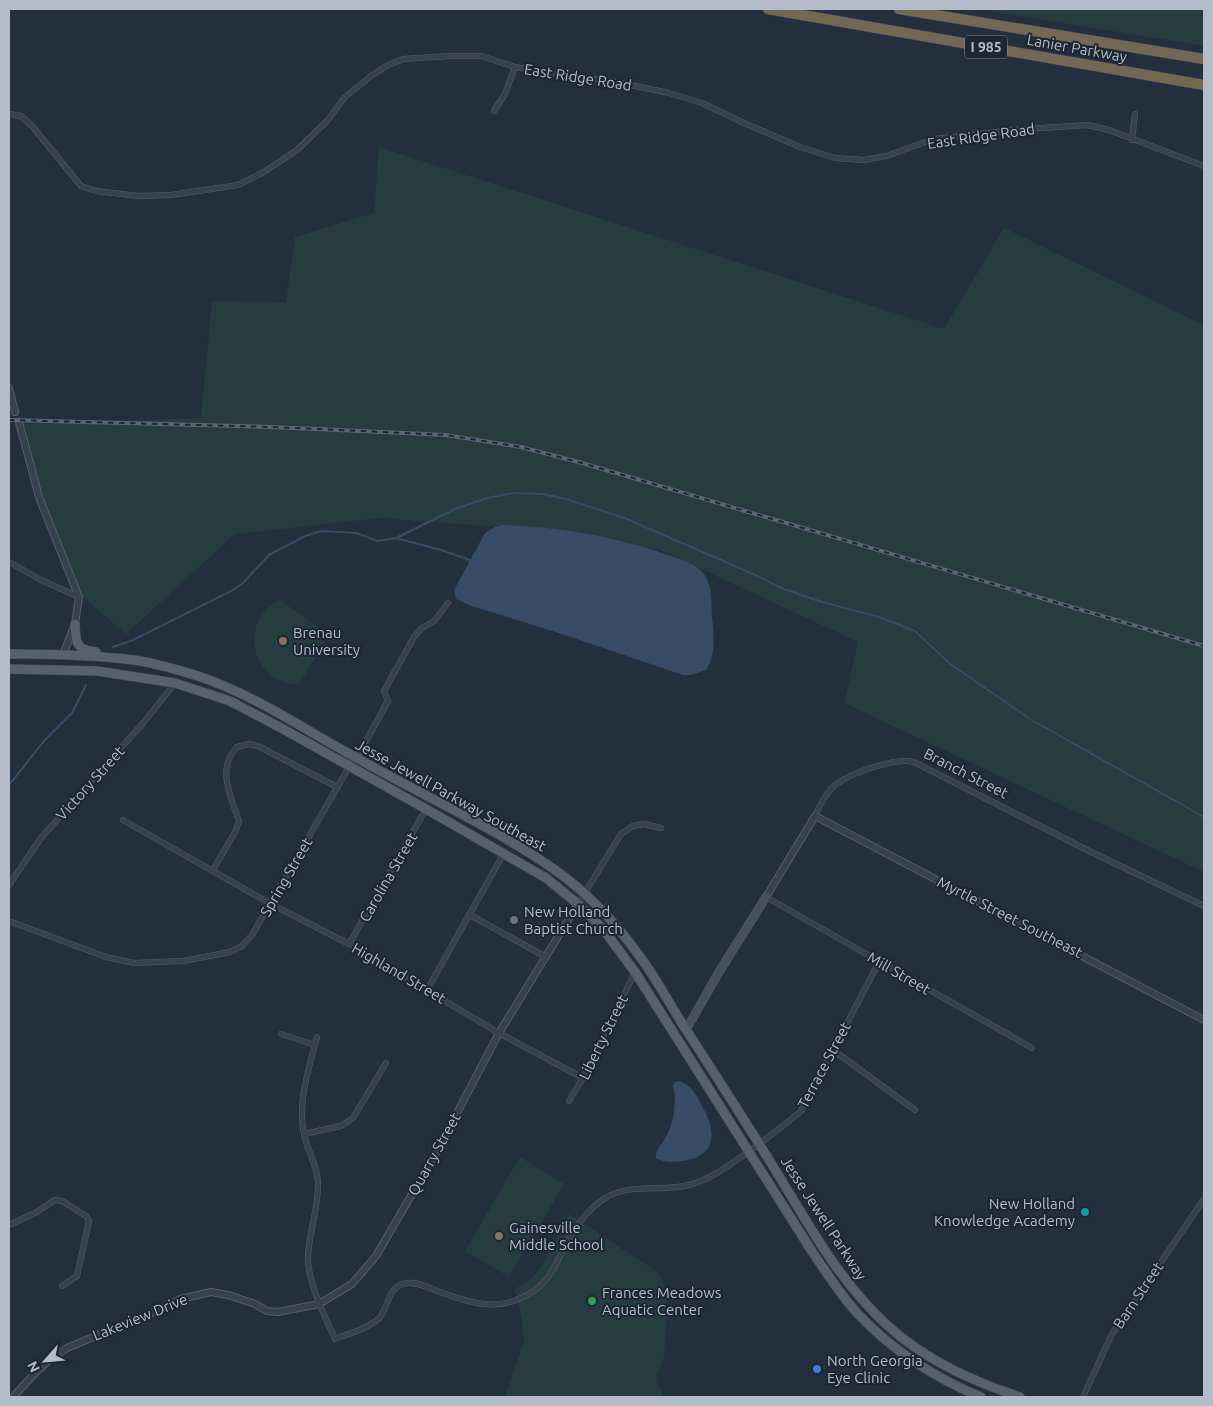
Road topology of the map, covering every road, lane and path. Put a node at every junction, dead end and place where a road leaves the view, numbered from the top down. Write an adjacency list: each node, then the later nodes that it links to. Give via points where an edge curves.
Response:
1 (768, 9): 5 (highway, Lanier Parkway / I 985)
2 (899, 9): 3 (highway, Lanier Parkway / I 985)
3 (1204, 59)
4 (515, 67): 6 (street); 7 (street, East Ridge Road, via 482,56 403,59 371,76 345,98 300,147 264,172 238,185 171,196 130,195 81,186 33,127 21,116); 9 (street, East Ridge Road, via 669,93 702,103 800,147 835,158 864,160 934,139 1087,124)
5 (1204, 85)
6 (494, 112)
7 (9, 114)
8 (1135, 114): 9 (street)
9 (1132, 140): 10 (street, East Ridge Road)
10 (1204, 166)
11 (9, 388): 12 (street)
12 (15, 412)
13 (19, 422): 15 (street, via 39,497)
14 (9, 562): 15 (street)
15 (79, 597): 17 (street)
16 (448, 603): 23 (street, Spring Street, via 434,621 414,637 384,690 388,701)
17 (75, 624): 19 (street); 20 (main road, via 76,640 83,650 108,654)
18 (9, 654): 19 (main road, Jesse Jewell Parkway Southeast)
19 (63, 655): 20 (main road, Jesse Jewell Parkway Southeast)
20 (117, 659): 23 (main road, Jesse Jewell Parkway Southeast, via 137,660 231,689 288,717)
21 (9, 669): 22 (main road, Jesse Jewell Parkway Southeast, via 97,671)
22 (176, 683): 24 (main road, Jesse Jewell Parkway Southeast, via 230,701); 32 (street, Victory Street, via 41,838)
23 (355, 758): 24 (street, Spring Street); 33 (main road, Jesse Jewell Parkway Southeast, via 503,837 550,866)
24 (349, 767): 25 (street, Spring Street); 26 (main road, Jesse Jewell Parkway Southeast)
25 (337, 787): 31 (street, via 258,746 237,747 229,758 226,786 239,820); 35 (street, Spring Street)
26 (426, 809): 30 (main road, Jesse Jewell Parkway Southeast); 40 (street, Carolina Street)
27 (815, 816): 34 (street, Branch Street); 37 (street, Branch Street, via 832,787 855,774 889,762 906,760); 45 (street, Myrtle Street Southeast)
28 (123, 820): 31 (street, Highland Street)
29 (660, 828): 33 (street, via 644,824 633,826 621,834)
30 (504, 853): 36 (main road, Jesse Jewell Parkway Southeast, via 546,878); 38 (street)
31 (213, 870): 35 (street, Highland Street)
32 (9, 885)
33 (584, 894): 36 (street); 46 (main road, Jesse Jewell Parkway Southeast, via 607,916 641,958)
34 (766, 897): 42 (street, Mill Street); 46 (main road, Branch Street)
35 (271, 904): 39 (street, Spring Street, via 242,946 230,952 183,961 134,963 106,957); 40 (street, Highland Street)
36 (578, 904): 41 (street, Quarry Street); 43 (main road, Jesse Jewell Parkway Southeast)
37 (1204, 906)
38 (470, 915): 41 (street); 44 (street)
39 (9, 921)
40 (349, 944): 44 (street, Highland Street)
41 (546, 957): 47 (street, Quarry Street)
42 (879, 962): 51 (street, Mill Street); 52 (street, Terrace Street)
43 (635, 972): 54 (street, Liberty Street); 59 (main road, Jesse Jewell Parkway Southeast)
44 (428, 990): 47 (street, Highland Street)
45 (1204, 1020)
46 (686, 1030): 58 (main road, Jesse Jewell Parkway Southeast)
47 (499, 1033): 54 (street, Highland Street); 64 (street, Quarry Street, via 437,1151 376,1256 352,1284)
48 (281, 1034): 50 (street)
49 (317, 1037): 50 (street)
50 (315, 1045): 57 (street, via 302,1109)
51 (1032, 1048)
52 (833, 1050): 56 (street); 58 (street, Terrace Street, via 801,1111)
53 (386, 1064): 57 (street, via 353,1118 341,1126)
54 (583, 1078): 55 (street, Liberty Street)
55 (569, 1101)
56 (915, 1110)
57 (304, 1134): 64 (street, via 317,1178 317,1207 308,1258)
58 (759, 1143): 59 (street, Terrace Street); 67 (main road, Jesse Jewell Parkway, via 842,1276 888,1326 943,1366)
59 (749, 1151): 64 (street, Terrace Street, via 713,1175 689,1185 634,1189 607,1197 585,1215 572,1232 546,1280 508,1303 488,1306 407,1283 389,1295 378,1320 366,1328 334,1339); 66 (main road, Jesse Jewell Parkway, via 837,1288 858,1314 906,1357)
60 (1204, 1199): 68 (street, Barn Street, via 1112,1334)
61 (9, 1225): 62 (street, via 55,1200 62,1200 86,1216 89,1222 76,1276)
62 (62, 1286)
63 (228, 1295): 64 (street, Quarry Street, via 278,1312); 65 (street, Lakeview Drive, via 211,1292 180,1298 159,1310 80,1342 36,1371)
64 (319, 1304)
65 (13, 1397)
66 (981, 1397)
67 (1020, 1397)
68 (1083, 1397)

